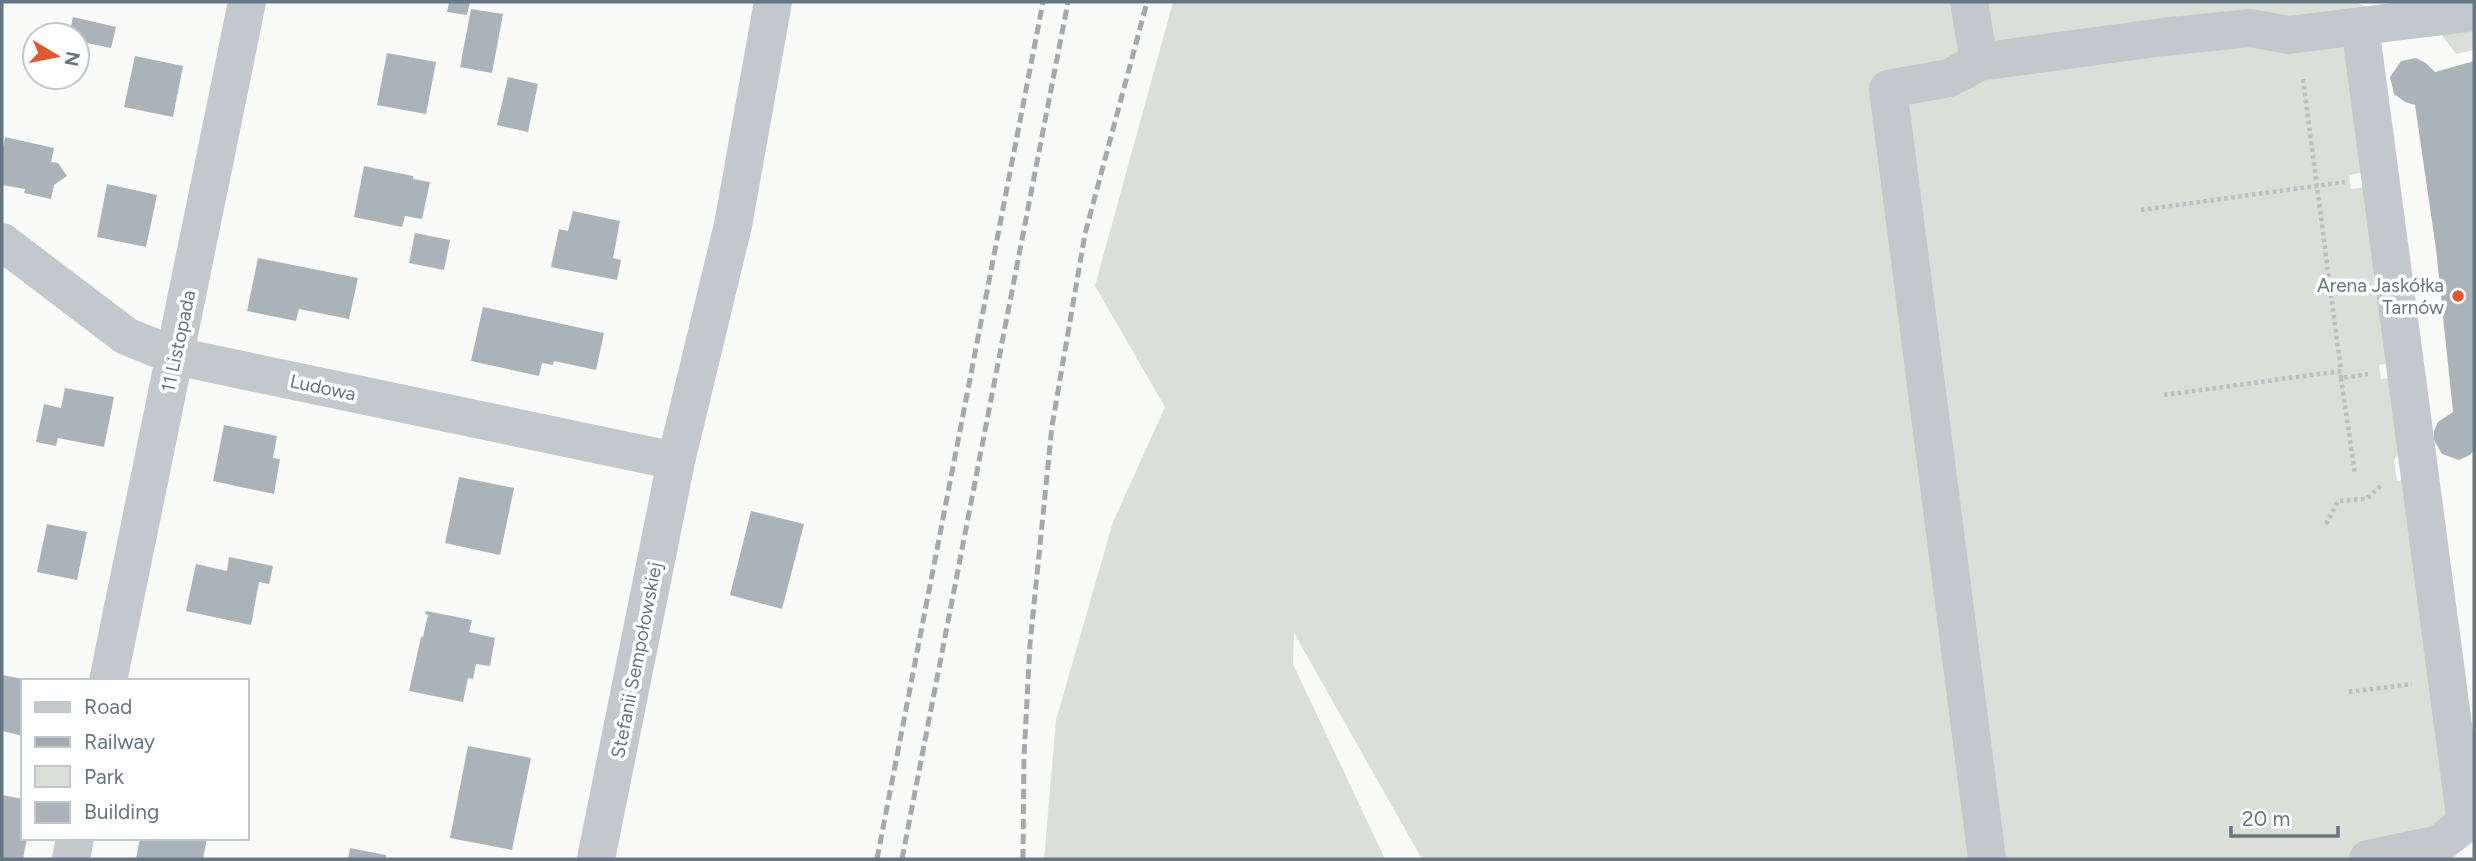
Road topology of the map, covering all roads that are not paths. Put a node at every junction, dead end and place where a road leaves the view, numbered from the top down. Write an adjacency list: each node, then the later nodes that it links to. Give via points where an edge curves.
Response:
1 (247, 2): 8 (street, 11 Listopada)
2 (773, 2): 9 (street, Stefanii Sempołowskiej, via 733,225)
3 (1969, 2): 6 (street)
4 (2474, 12): 5 (street)
5 (2360, 26): 6 (street, via 2289,35 2250,27); 11 (street)
6 (1979, 62): 15 (street, via 1950,78 1888,89)
7 (2, 242): 8 (street, Ludowa, via 126,336)
8 (175, 356): 9 (street, Ludowa); 10 (street, 11 Listopada)
9 (676, 461): 14 (street, Stefanii Sempołowskiej)
10 (108, 679)
11 (2470, 822): 16 (street, via 2439,844)
12 (75, 840): 13 (street)
13 (71, 859)
14 (596, 859)
15 (1987, 859)
16 (2368, 859)

